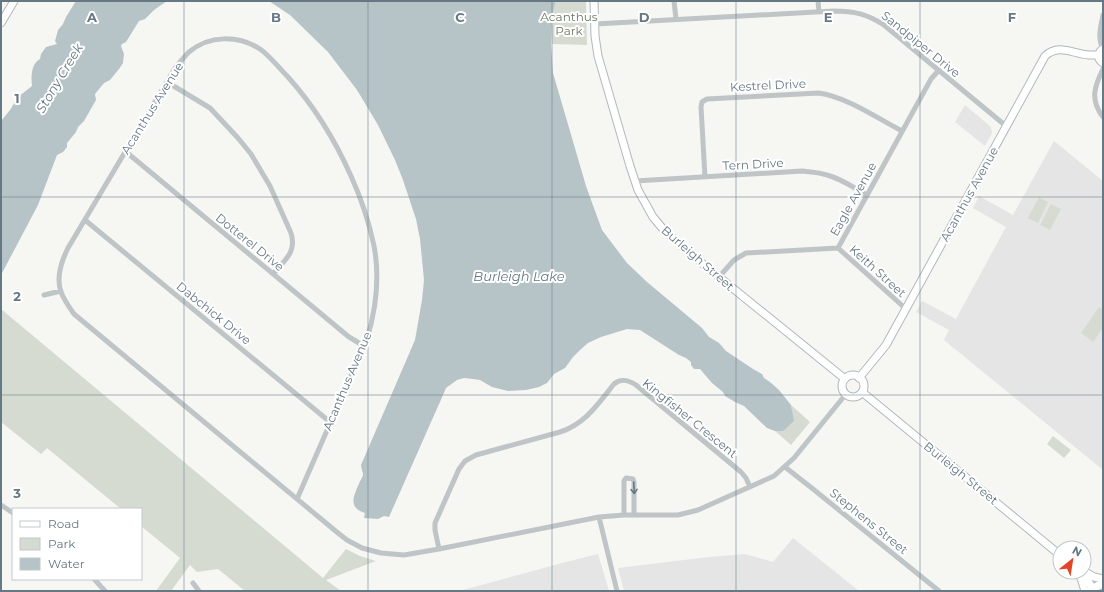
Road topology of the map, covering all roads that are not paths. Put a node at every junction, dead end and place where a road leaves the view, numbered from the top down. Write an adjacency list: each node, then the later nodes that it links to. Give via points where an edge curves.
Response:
1 (14, 1): 8 (street)
2 (594, 1): 9 (street, Burleigh Street)
3 (674, 1): 7 (street)
4 (818, 1): 5 (street)
5 (819, 12): 7 (street, Sandpiper Drive); 13 (street, Sandpiper Drive, via 856,12 871,18 884,25)
6 (1103, 15): 10 (street, via 1100,32)
7 (676, 19): 9 (street, Sandpiper Drive)
8 (1, 23)
9 (595, 24): 20 (street, Burleigh Street, via 598,56)
10 (1102, 50): 11 (street, via 1099,60); 16 (street, Acanthus Avenue, via 1088,55 1061,49 1050,52)
11 (1103, 63)
12 (1103, 69): 15 (street, via 1096,82 1095,96 1097,107)
13 (939, 70): 16 (street, Sandpiper Drive); 17 (street, Eagle Avenue, via 931,79)
14 (167, 82): 18 (street, Acanthus Avenue); 24 (street, via 210,108 224,122 251,154 270,186 293,239 292,251); 29 (street, Acanthus Avenue, via 184,57 198,46 215,39 235,39 253,45 267,55 311,106 333,139 352,176 374,246 377,271 376,300)
15 (1103, 117)
16 (1006, 126): 28 (street, Acanthus Avenue)
17 (902, 131): 19 (street, Kestrel Drive, via 847,101 819,93 707,99 702,102 701,107); 21 (street, Eagle Avenue)
18 (125, 152): 22 (street, Acanthus Avenue); 24 (street, Dotterel Drive)
19 (705, 177): 20 (street, Tern Drive); 21 (street, Tern Drive, via 802,171 827,175)
20 (635, 181): 25 (street, Burleigh Street, via 648,208 663,229)
21 (867, 195): 23 (street, Eagle Avenue)
22 (84, 220): 26 (street, Acanthus Avenue, via 62,260); 34 (street, Dabchick Drive)
23 (838, 248): 25 (street, Eagle Avenue, via 746,253 734,260); 28 (street, Keith Street)
24 (273, 274): 29 (street, Dotterel Drive, via 349,337)
25 (719, 277): 31 (street, Burleigh Street)
26 (61, 291): 27 (street); 37 (street, Acanthus Avenue, via 74,314)
27 (44, 295)
28 (906, 309): 30 (street, Acanthus Avenue, via 886,345)
29 (364, 346): 34 (street, Acanthus Avenue)
30 (859, 378): 31 (street, via 853,376); 32 (street, via 864,386)
31 (845, 379): 33 (street, via 842,386)
32 (862, 392): 33 (street, via 856,396); 43 (street, Burleigh Street)
33 (846, 394): 35 (street, Acanthus Avenue)
34 (330, 422): 37 (street, Acanthus Avenue)
35 (785, 467): 36 (street, Acanthus Avenue, via 774,476); 56 (street, Stephens Street)
36 (750, 488): 41 (street, Acanthus Avenue, via 698,510 678,515); 44 (street, Kingfisher Crescent, via 746,478 734,466 636,386 629,381 620,380 586,418 572,428 476,455 465,461 435,523)
37 (297, 498): 44 (street, Acanthus Avenue, via 342,536 362,548 404,555)
38 (1, 505): 39 (street)
39 (12, 512)
40 (624, 515): 41 (street, Acanthus Avenue); 41 (street, one-way to 41, via 626,478 633,479 634,482); 42 (street, Acanthus Avenue)
41 (634, 515)
42 (599, 517): 44 (street, Acanthus Avenue); 55 (street)
43 (1052, 548)
44 (439, 549)
45 (1092, 576): 46 (street)
46 (1103, 578)
47 (95, 580): 53 (street)
48 (1082, 580): 52 (street)
49 (1087, 580): 52 (street)
50 (193, 583): 54 (street)
51 (1103, 583): 52 (main road)
52 (1090, 590)
53 (105, 591)
54 (199, 591)
55 (617, 591)
56 (939, 591)

